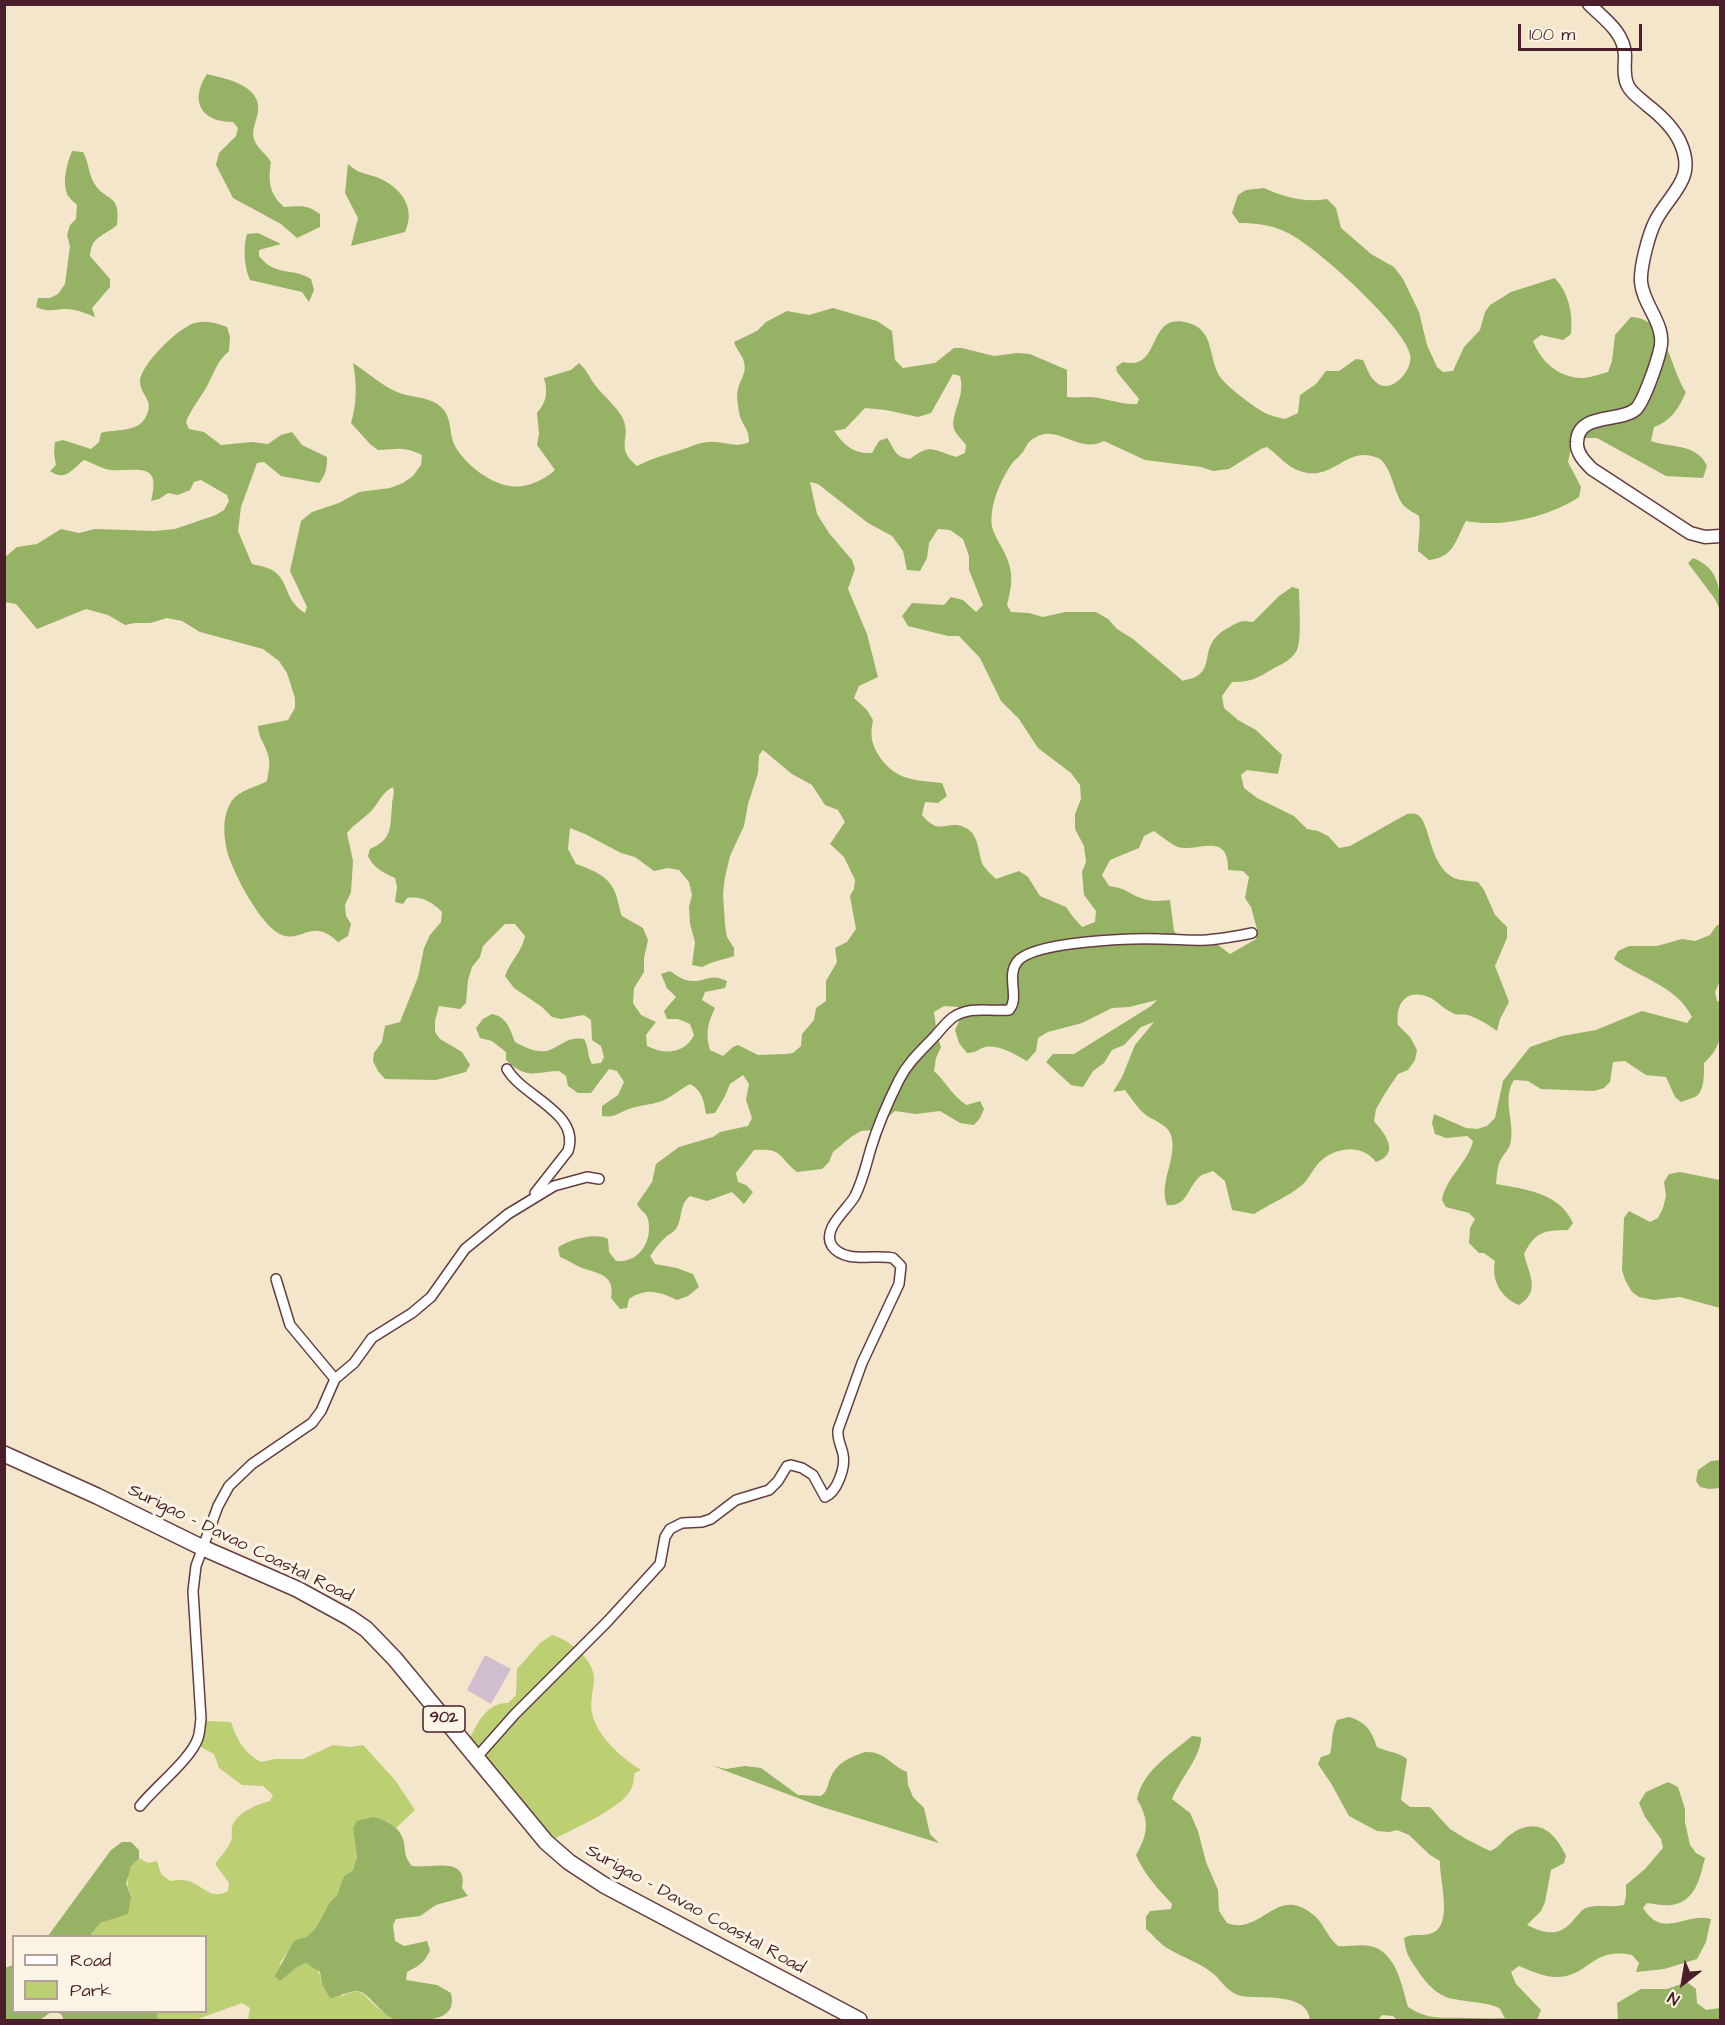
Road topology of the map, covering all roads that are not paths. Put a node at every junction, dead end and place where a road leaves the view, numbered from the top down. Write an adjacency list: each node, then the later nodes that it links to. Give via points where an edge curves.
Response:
1 (1589, 4): 2 (street, via 1618,35 1625,52 1626,84 1671,128 1682,146 1685,166 1679,189 1656,219 1644,262 1641,281 1662,341 1646,392 1633,411 1584,427 1576,445 1592,469 1669,520 1699,536)
2 (1720, 536)
3 (1252, 933): 11 (street, via 1208,940 1084,942 1035,951 1016,963 1012,976 1013,1005 1009,1010 982,1009 959,1014 919,1051 899,1080 854,1198 830,1235 832,1246 843,1254 893,1258 901,1266 893,1297 862,1362 838,1430 843,1464 831,1492 825,1497 813,1475 790,1465 769,1490 736,1500 711,1519 670,1529 660,1564)
4 (507, 1069): 6 (street, via 523,1088 565,1122 571,1138 564,1158)
5 (599, 1179): 6 (street, via 568,1181)
6 (532, 1197): 8 (street, via 473,1241 431,1297 375,1334 354,1363)
7 (276, 1279): 8 (street, via 290,1325)
8 (335, 1379): 10 (street, via 312,1423 252,1464 229,1486)
9 (4, 1455): 10 (highway, Surigao - Davao Coastal Road / 902)
10 (203, 1548): 11 (highway, Surigao - Davao Coastal Road / 902, via 330,1606 366,1629); 12 (street, via 193,1591 201,1719 198,1738)
11 (476, 1758): 13 (highway, Surigao - Davao Coastal Road / 902, via 546,1842 584,1873)
12 (140, 1806)
13 (859, 2020)

